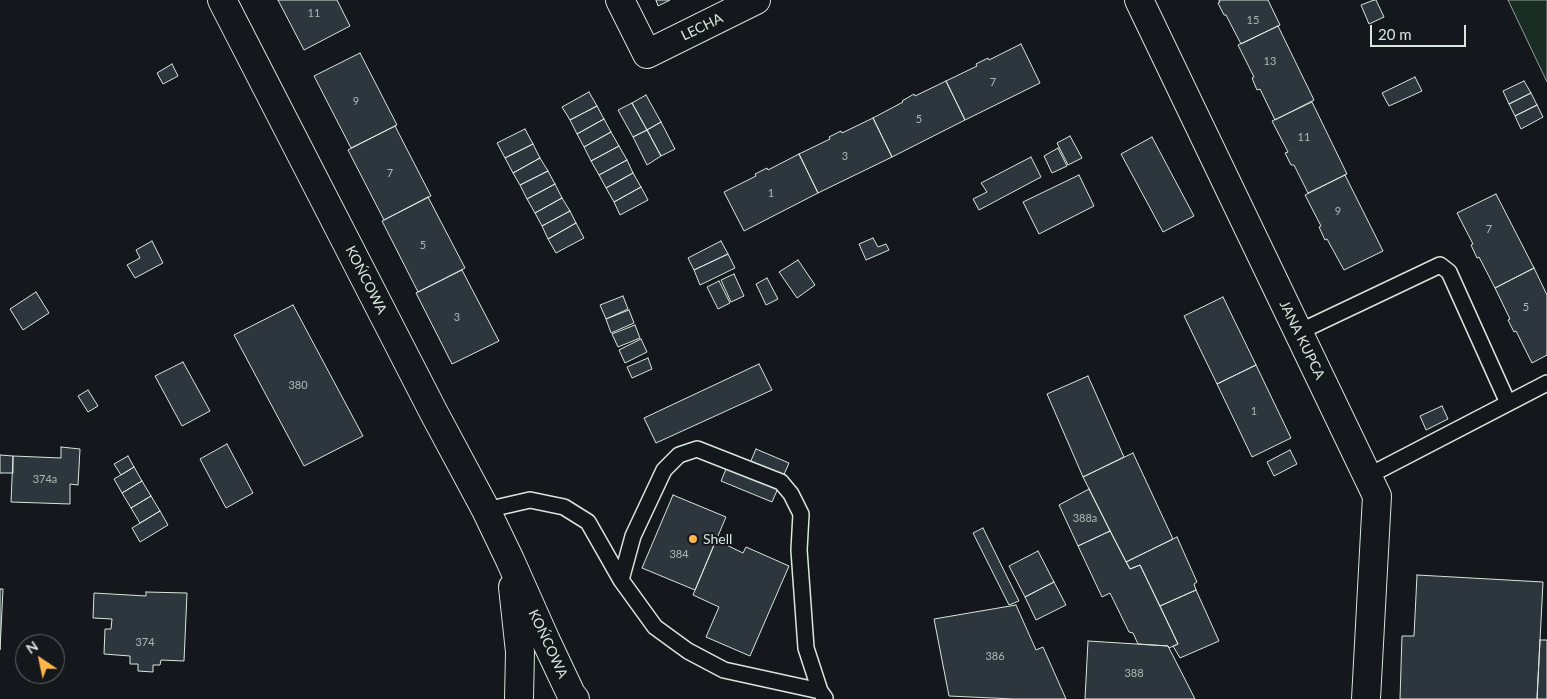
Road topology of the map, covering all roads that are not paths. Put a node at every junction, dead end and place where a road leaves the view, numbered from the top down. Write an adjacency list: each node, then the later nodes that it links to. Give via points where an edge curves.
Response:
1 (222, 0): 9 (street, KOŃCOWA)
2 (620, 0): 3 (street, LECHA, via 647,54)
3 (756, 0)
4 (1139, 0): 5 (street, JANA KUPCA)
5 (1298, 332): 7 (lane, via 1440,265 1448,272); 8 (street, JANA KUPCA)
6 (1547, 383): 7 (lane)
7 (1508, 403): 8 (lane)
8 (1368, 476): 15 (street, JANA KUPCA, via 1377,496)
9 (486, 510): 10 (street, KOŃCOWA); 11 (lane, via 530,500 564,507 588,522)
10 (510, 560): 13 (street, KOŃCOWA, via 520,652); 14 (street, KOŃCOWA)
11 (620, 580): 12 (lane, via 655,627 688,651 724,670); 12 (lane, via 634,536 664,470 679,455 697,449 781,482 792,494 801,514 799,550 806,648)
12 (823, 695)
13 (519, 699)
14 (575, 699)
15 (1366, 699)

